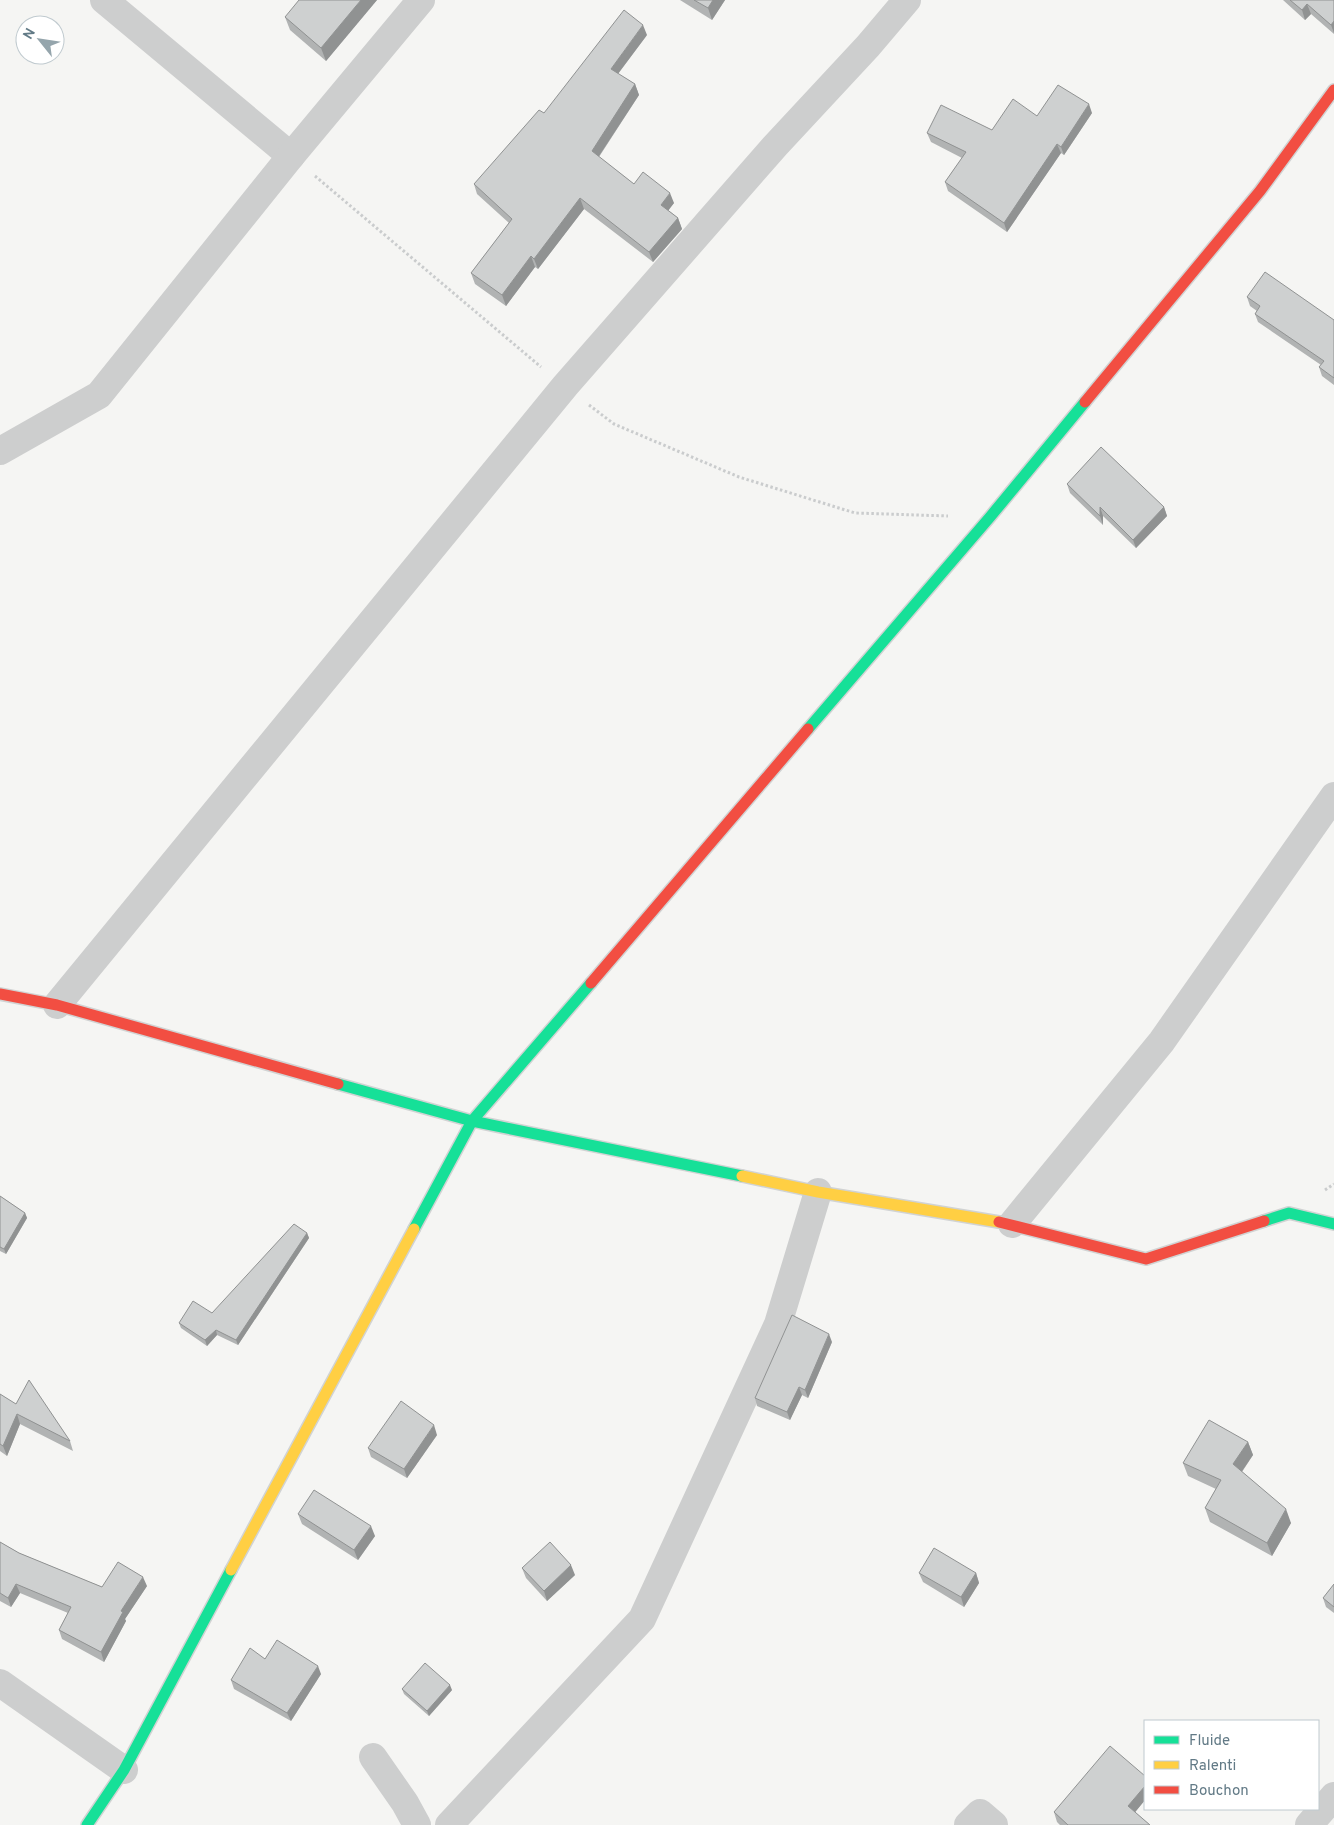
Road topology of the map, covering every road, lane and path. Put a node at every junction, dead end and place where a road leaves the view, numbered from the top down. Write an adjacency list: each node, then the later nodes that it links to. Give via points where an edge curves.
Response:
1 (104, 0): 5 (street)
2 (421, 0): 5 (street)
3 (907, 0): 6 (street)
4 (1334, 90): 8 (street, via 1260,191)
5 (292, 156): 6 (path); 7 (street, via 100,395)
6 (565, 386): 8 (path, via 614,424 738,477 855,513); 11 (street)
7 (0, 451)
8 (990, 518): 12 (street)
9 (1334, 796): 14 (street, via 1162,1041)
10 (0, 994): 11 (street)
11 (57, 1005): 12 (street)
12 (472, 1121): 13 (street); 18 (street)
13 (818, 1192): 14 (street); 22 (street, via 778,1324 642,1619)
14 (1012, 1224): 15 (street, via 1146,1259 1289,1213)
15 (1334, 1224)
16 (0, 1683): 18 (street)
17 (373, 1758): 21 (street)
18 (124, 1770): 20 (street)
19 (1334, 1796): 25 (street)
20 (87, 1825)
21 (417, 1825)
22 (449, 1825)
23 (968, 1825): 24 (street, via 980,1813)
24 (994, 1825)
25 (1310, 1825)

